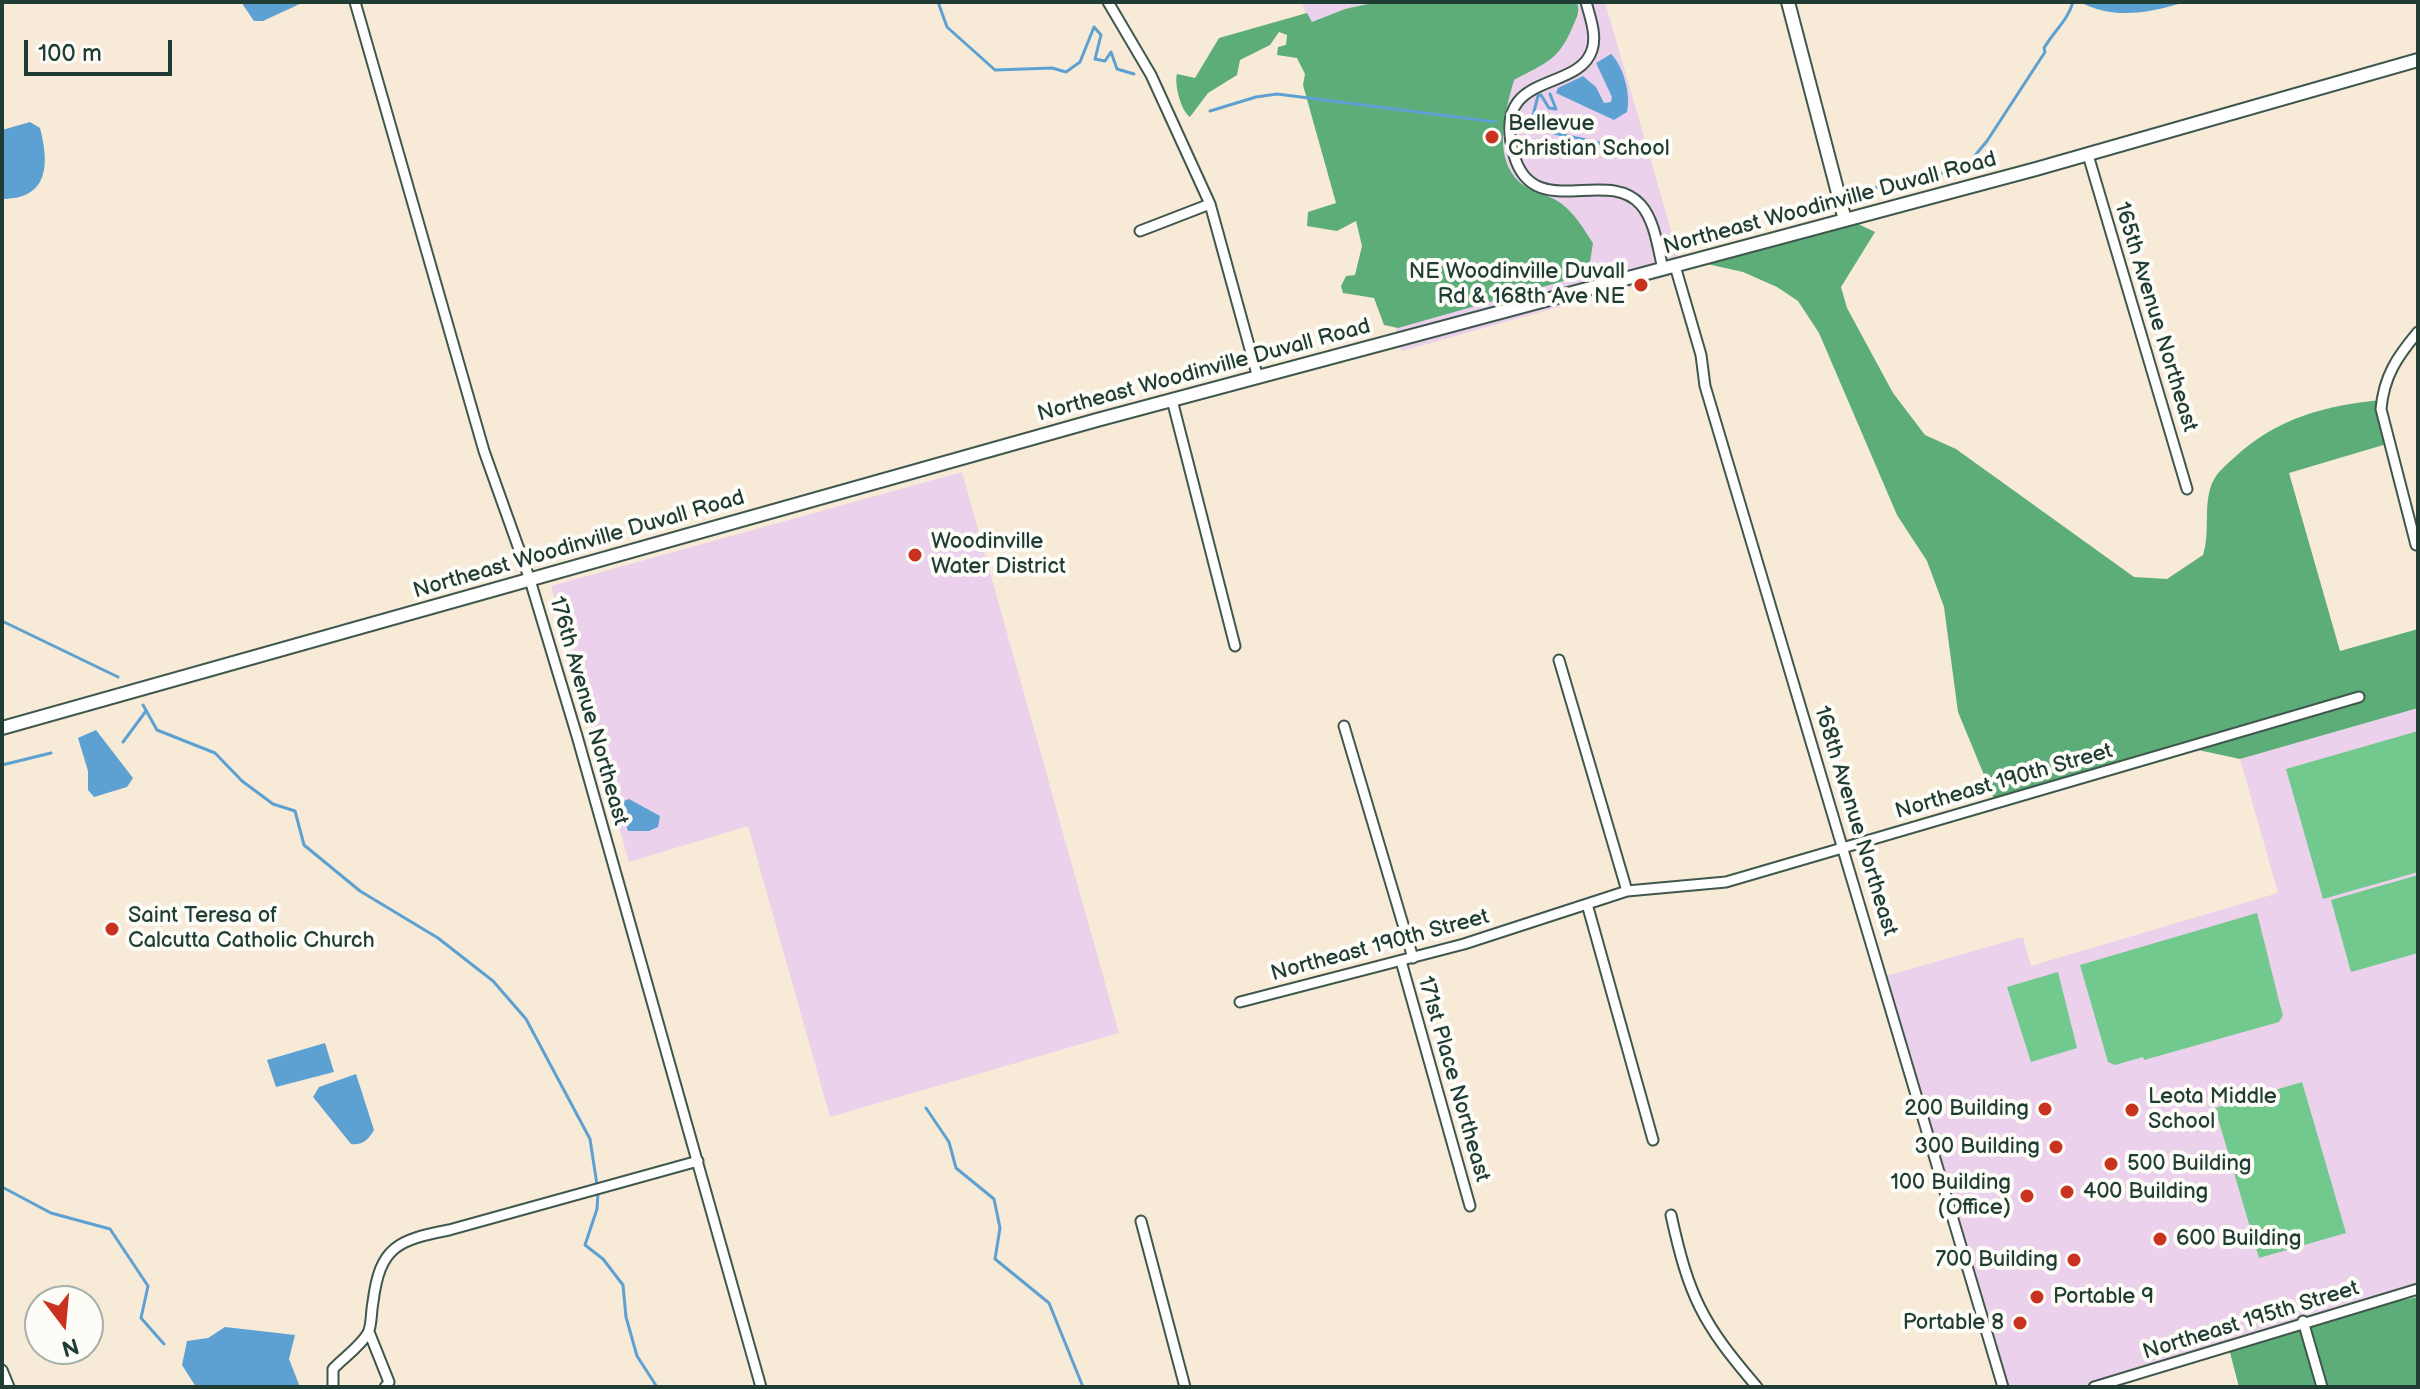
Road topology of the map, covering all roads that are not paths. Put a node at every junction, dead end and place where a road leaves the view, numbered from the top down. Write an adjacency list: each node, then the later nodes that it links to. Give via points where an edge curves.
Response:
1 (355, 2): 16 (street, 176th Avenue Northeast, via 484,451)
2 (1108, 2): 7 (street, via 1151,75)
3 (1586, 2): 10 (street, 168th Avenue Northeast, via 1592,52 1570,74 1522,96 1512,123 1513,153 1525,177 1540,187 1555,192 1602,190 1632,198 1648,217)
4 (1788, 2): 8 (main road)
5 (2418, 60): 6 (main road, Northeast Woodinville Duvall Road)
6 (2088, 155): 8 (main road, Northeast Woodinville Duvall Road); 14 (street, 165th Avenue Northeast)
7 (1210, 204): 9 (street); 12 (street)
8 (1845, 220): 10 (main road, Northeast Woodinville Duvall Road)
9 (1140, 231)
10 (1669, 267): 12 (main road, Northeast Woodinville Duvall Road); 22 (street, 168th Avenue Northeast, via 1701,355 1705,386)
11 (2418, 332): 15 (street, via 2394,360 2382,389 2381,409)
12 (1258, 378): 13 (main road, Northeast Woodinville Duvall Road)
13 (1172, 400): 16 (main road, Northeast Woodinville Duvall Road); 17 (street)
14 (2187, 489)
15 (2416, 545)
16 (530, 580): 21 (main road, Northeast Woodinville Duvall Road); 29 (street, 176th Avenue Northeast)
17 (1235, 646)
18 (1559, 660): 23 (street)
19 (2359, 697): 22 (street, Northeast 190th Street)
20 (1344, 726): 25 (street, 171st Place Northeast)
21 (2, 728)
22 (1844, 846): 23 (street, Northeast 190th Street, via 1726,882); 43 (street, 168th Avenue Northeast)
23 (1627, 891): 24 (street, Northeast 190th Street)
24 (1587, 904): 25 (street, Northeast 190th Street); 28 (street)
25 (1413, 958): 26 (street, Northeast 190th Street)
26 (1401, 961): 27 (street, Northeast 190th Street); 30 (street, 171st Place Northeast)
27 (1240, 1002)
28 (1653, 1140)
29 (698, 1161): 35 (street, via 409,1238 389,1250 381,1265); 40 (street, 176th Avenue Northeast)
30 (1470, 1206)
31 (1671, 1215): 42 (street, via 1695,1303)
32 (1141, 1221): 41 (street)
33 (2418, 1289): 34 (street, Northeast 195th Street)
34 (2303, 1321): 44 (street, Northeast 195th Street); 45 (street)
35 (369, 1332): 38 (street, via 333,1369); 39 (street, via 388,1374)
36 (2, 1370): 37 (street)
37 (9, 1387)
38 (333, 1387)
39 (385, 1387)
40 (761, 1387)
41 (1185, 1387)
42 (1757, 1387)
43 (2003, 1387)
44 (2094, 1387)
45 (2322, 1387)

